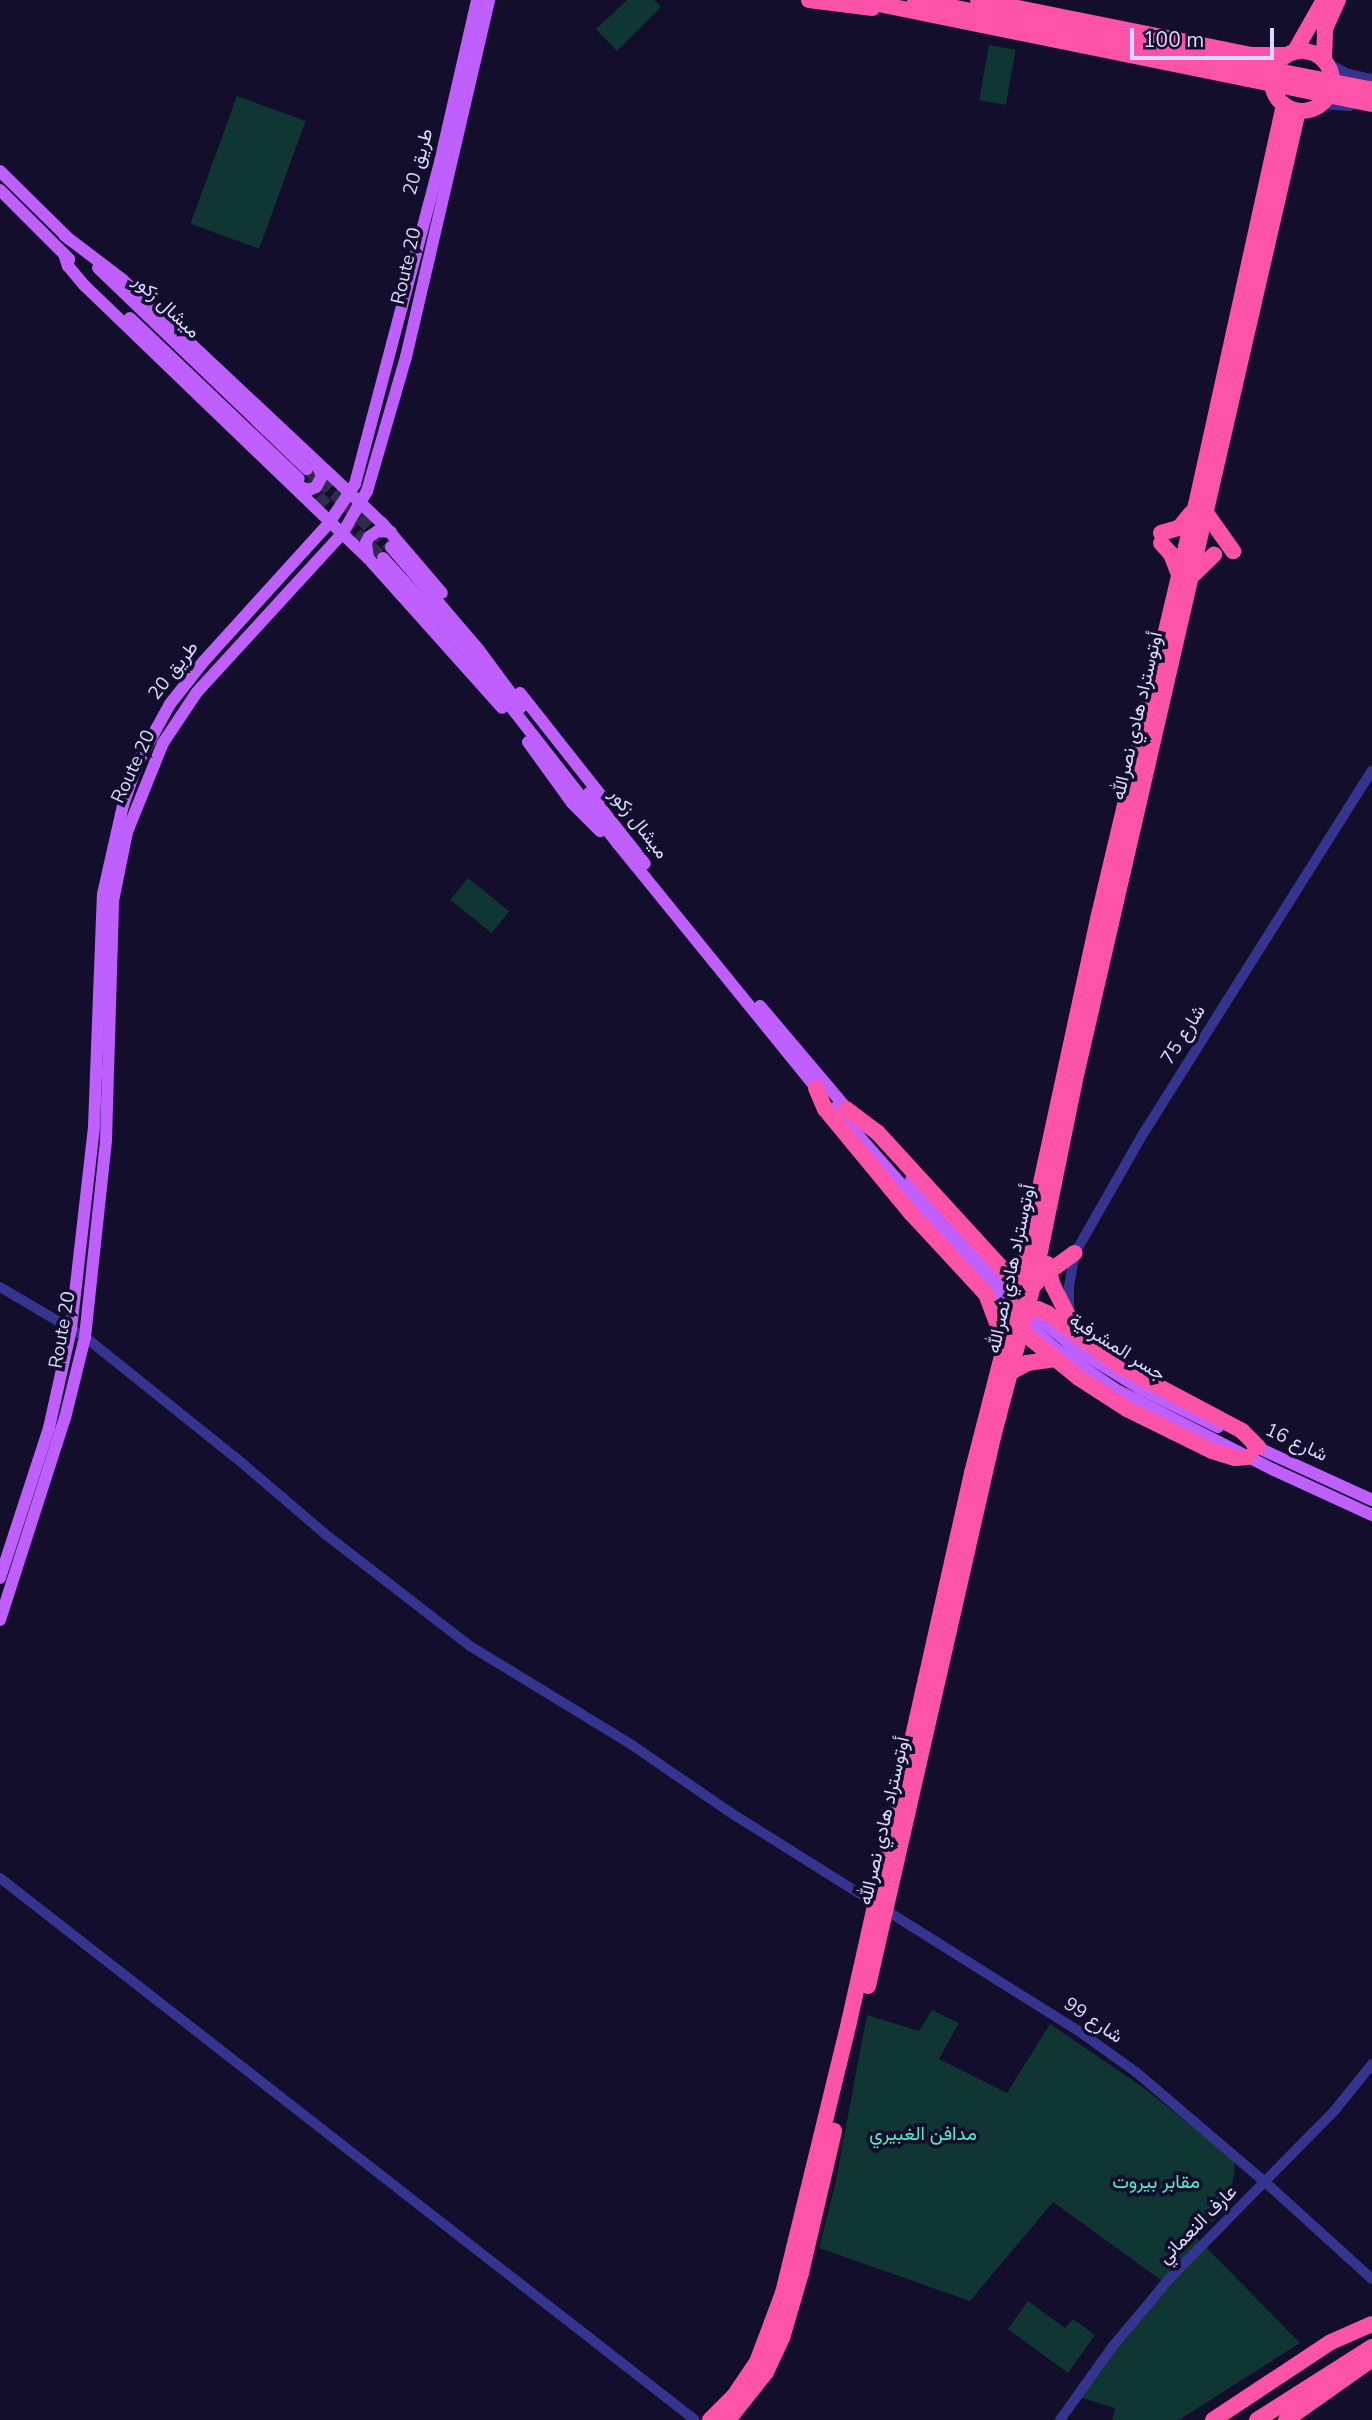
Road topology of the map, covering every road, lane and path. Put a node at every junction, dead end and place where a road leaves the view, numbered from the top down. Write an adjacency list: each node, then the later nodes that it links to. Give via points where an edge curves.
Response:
1 (477, 0): 21 (main road, طريق 20)
2 (489, 0): 24 (main road, Route 20, via 406,356)
3 (809, 0): 9 (highway, via 848,7)
4 (859, 0): 9 (highway)
5 (978, 0): 11 (highway, via 1251,55)
6 (1324, 0): 11 (highway)
7 (1338, 0): 12 (highway, via 1325,29)
8 (925, 3): 9 (highway); 10 (highway); 17 (highway, via 964,31 1242,86)
9 (890, 7)
10 (994, 23): 14 (highway); 16 (highway)
11 (1290, 53): 12 (highway, via 1311,52); 17 (highway, via 1272,75 1273,90)
12 (1325, 62): 13 (street); 15 (highway, via 1332,87)
13 (1372, 79)
14 (1372, 90)
15 (1322, 104): 17 (highway); 18 (street)
16 (1372, 104)
17 (1287, 105): 28 (highway, أوتوستراد هادي نصرالله)
18 (1372, 111)
19 (0, 171): 23 (main road, via 64,234 123,280)
20 (0, 190): 23 (main road, ميشال زكور)
21 (361, 470): 22 (main road, via 347,476); 25 (main road, طريق 20)
22 (326, 472): 23 (main road); 25 (main road)
23 (302, 473): 26 (main road)
24 (369, 485): 25 (main road, via 359,492); 27 (main road, Route 20); 29 (main road)
25 (352, 489): 27 (main road); 30 (main road, طريق 20)
26 (312, 505): 30 (main road); 30 (main road, via 315,523)
27 (361, 505): 29 (main road); 31 (main road, Route 20)
28 (1201, 509): 34 (highway); 38 (highway, أوتوستراد هادي نصرالله); 38 (highway, via 1161,538)
29 (386, 528): 36 (main road, via 369,537); 40 (main road, via 487,646 614,813)
30 (322, 531): 31 (main road); 55 (main road, طريق 20, via 170,704 137,765 123,805 103,894 94,1126)
31 (335, 542): 33 (main road); 33 (main road); 56 (main road, Route 20, via 197,692 163,743 127,832 113,901 106,1140)
32 (391, 547): 40 (main road, ميشال زكور, via 479,650)
33 (358, 548): 36 (main road)
34 (1233, 551)
35 (1214, 555): 38 (highway)
36 (368, 558): 40 (main road, via 507,714 579,811)
37 (383, 558): 40 (main road, ميشال زكور, via 468,652)
38 (1185, 574): 46 (highway, أوتوستراد هادي نصرالله)
39 (1372, 771): 48 (street, شارع 75, via 1143,1134)
40 (622, 842): 41 (main road, ميشال زكور); 42 (main road, ميشال زكور)
41 (816, 1088): 43 (main road, ميشال زكور); 47 (highway, via 832,1118)
42 (846, 1109): 43 (main road, ميشال زكور); 45 (highway, via 871,1126)
43 (854, 1125): 44 (main road)
44 (874, 1146): 60 (main road, جسر المشرفية, via 1043,1323 1106,1368); 61 (main road, جسر المشرفية, via 1017,1314 1056,1349 1115,1389 1196,1431)
45 (961, 1223): 47 (highway, via 954,1241); 49 (highway)
46 (1035, 1242): 49 (highway, via 1011,1255); 50 (highway); 53 (highway, أوتوستراد هادي نصرالله)
47 (941, 1245): 52 (highway)
48 (1075, 1254): 50 (highway); 54 (street, شارع 75, via 1069,1286)
49 (990, 1255): 53 (highway)
50 (1049, 1272): 53 (highway); 54 (highway)
51 (0, 1287): 55 (street, شارع 99)
52 (986, 1294): 53 (highway); 57 (highway)
53 (1021, 1306): 54 (highway); 57 (highway, أوتوستراد هادي نصرالله); 58 (highway); 59 (highway, أوتوستراد هادي نصرالله)
54 (1071, 1326): 61 (highway, via 1120,1366 1242,1431)
55 (71, 1329): 56 (street, شارع 99); 64 (main road, طريق 20, via 49,1428)
56 (85, 1338): 65 (main road, Route 20, via 65,1418); 67 (street, شارع 99, via 470,1646)
57 (1004, 1345): 67 (highway, أوتوستراد هادي نصرالله)
58 (1055, 1359): 59 (highway, via 1027,1363); 61 (highway, via 1127,1409 1192,1443 1224,1456)
59 (1011, 1372): 67 (highway, أوتوستراد هادي نصرالله)
60 (1205, 1420): 61 (main road, شارع 16)
61 (1253, 1452): 62 (main road, شارع 16); 63 (main road, via 1309,1486)
62 (1372, 1500)
63 (1372, 1515)
64 (0, 1578)
65 (0, 1620)
66 (0, 1878): 74 (street)
67 (880, 1906): 69 (street, شارع 99, via 1087,2037); 75 (highway, أوتوستراد هادي نصرالله, via 773,2326 746,2380); 76 (highway, أوتوستراد هادي نصرالله, via 791,2310 766,2372)
68 (1372, 2063): 69 (street, عارف النعماني)
69 (1265, 2182): 70 (street, شارع 99); 77 (street, عارف النعماني, via 1170,2278)
70 (1372, 2279)
71 (1372, 2325): 78 (highway, via 1331,2342); 79 (highway)
72 (1372, 2347): 80 (highway)
73 (1372, 2359): 81 (highway)
74 (695, 2420)
75 (710, 2420)
76 (728, 2420)
77 (1060, 2420)
78 (1213, 2420)
79 (1231, 2420)
80 (1258, 2420)
81 (1286, 2420)

